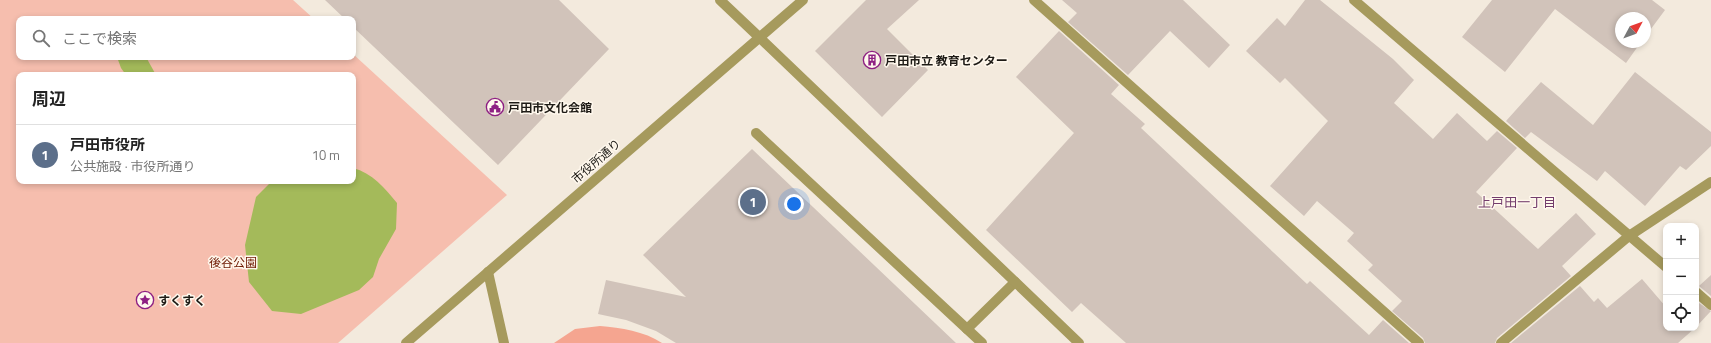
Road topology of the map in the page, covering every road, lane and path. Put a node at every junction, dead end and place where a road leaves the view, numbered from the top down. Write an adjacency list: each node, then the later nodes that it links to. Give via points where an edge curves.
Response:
1 (720, 0): 5 (street)
2 (803, 0): 5 (street, 市役所通り)
3 (1034, 0): 19 (street)
4 (1354, 0): 8 (street)
5 (759, 37): 10 (street, 市役所通り); 11 (street)
6 (756, 132): 14 (street)
7 (1711, 182): 8 (street)
8 (1629, 236): 9 (street); 20 (street)
9 (1663, 264)
10 (488, 272): 15 (street, 市役所通り); 16 (street)
11 (1015, 282): 14 (street); 18 (street)
12 (1699, 295): 13 (street)
13 (1711, 305)
14 (967, 328): 17 (street)
15 (406, 343)
16 (504, 343)
17 (982, 343)
18 (1079, 343)
19 (1419, 343)
20 (1501, 343)

